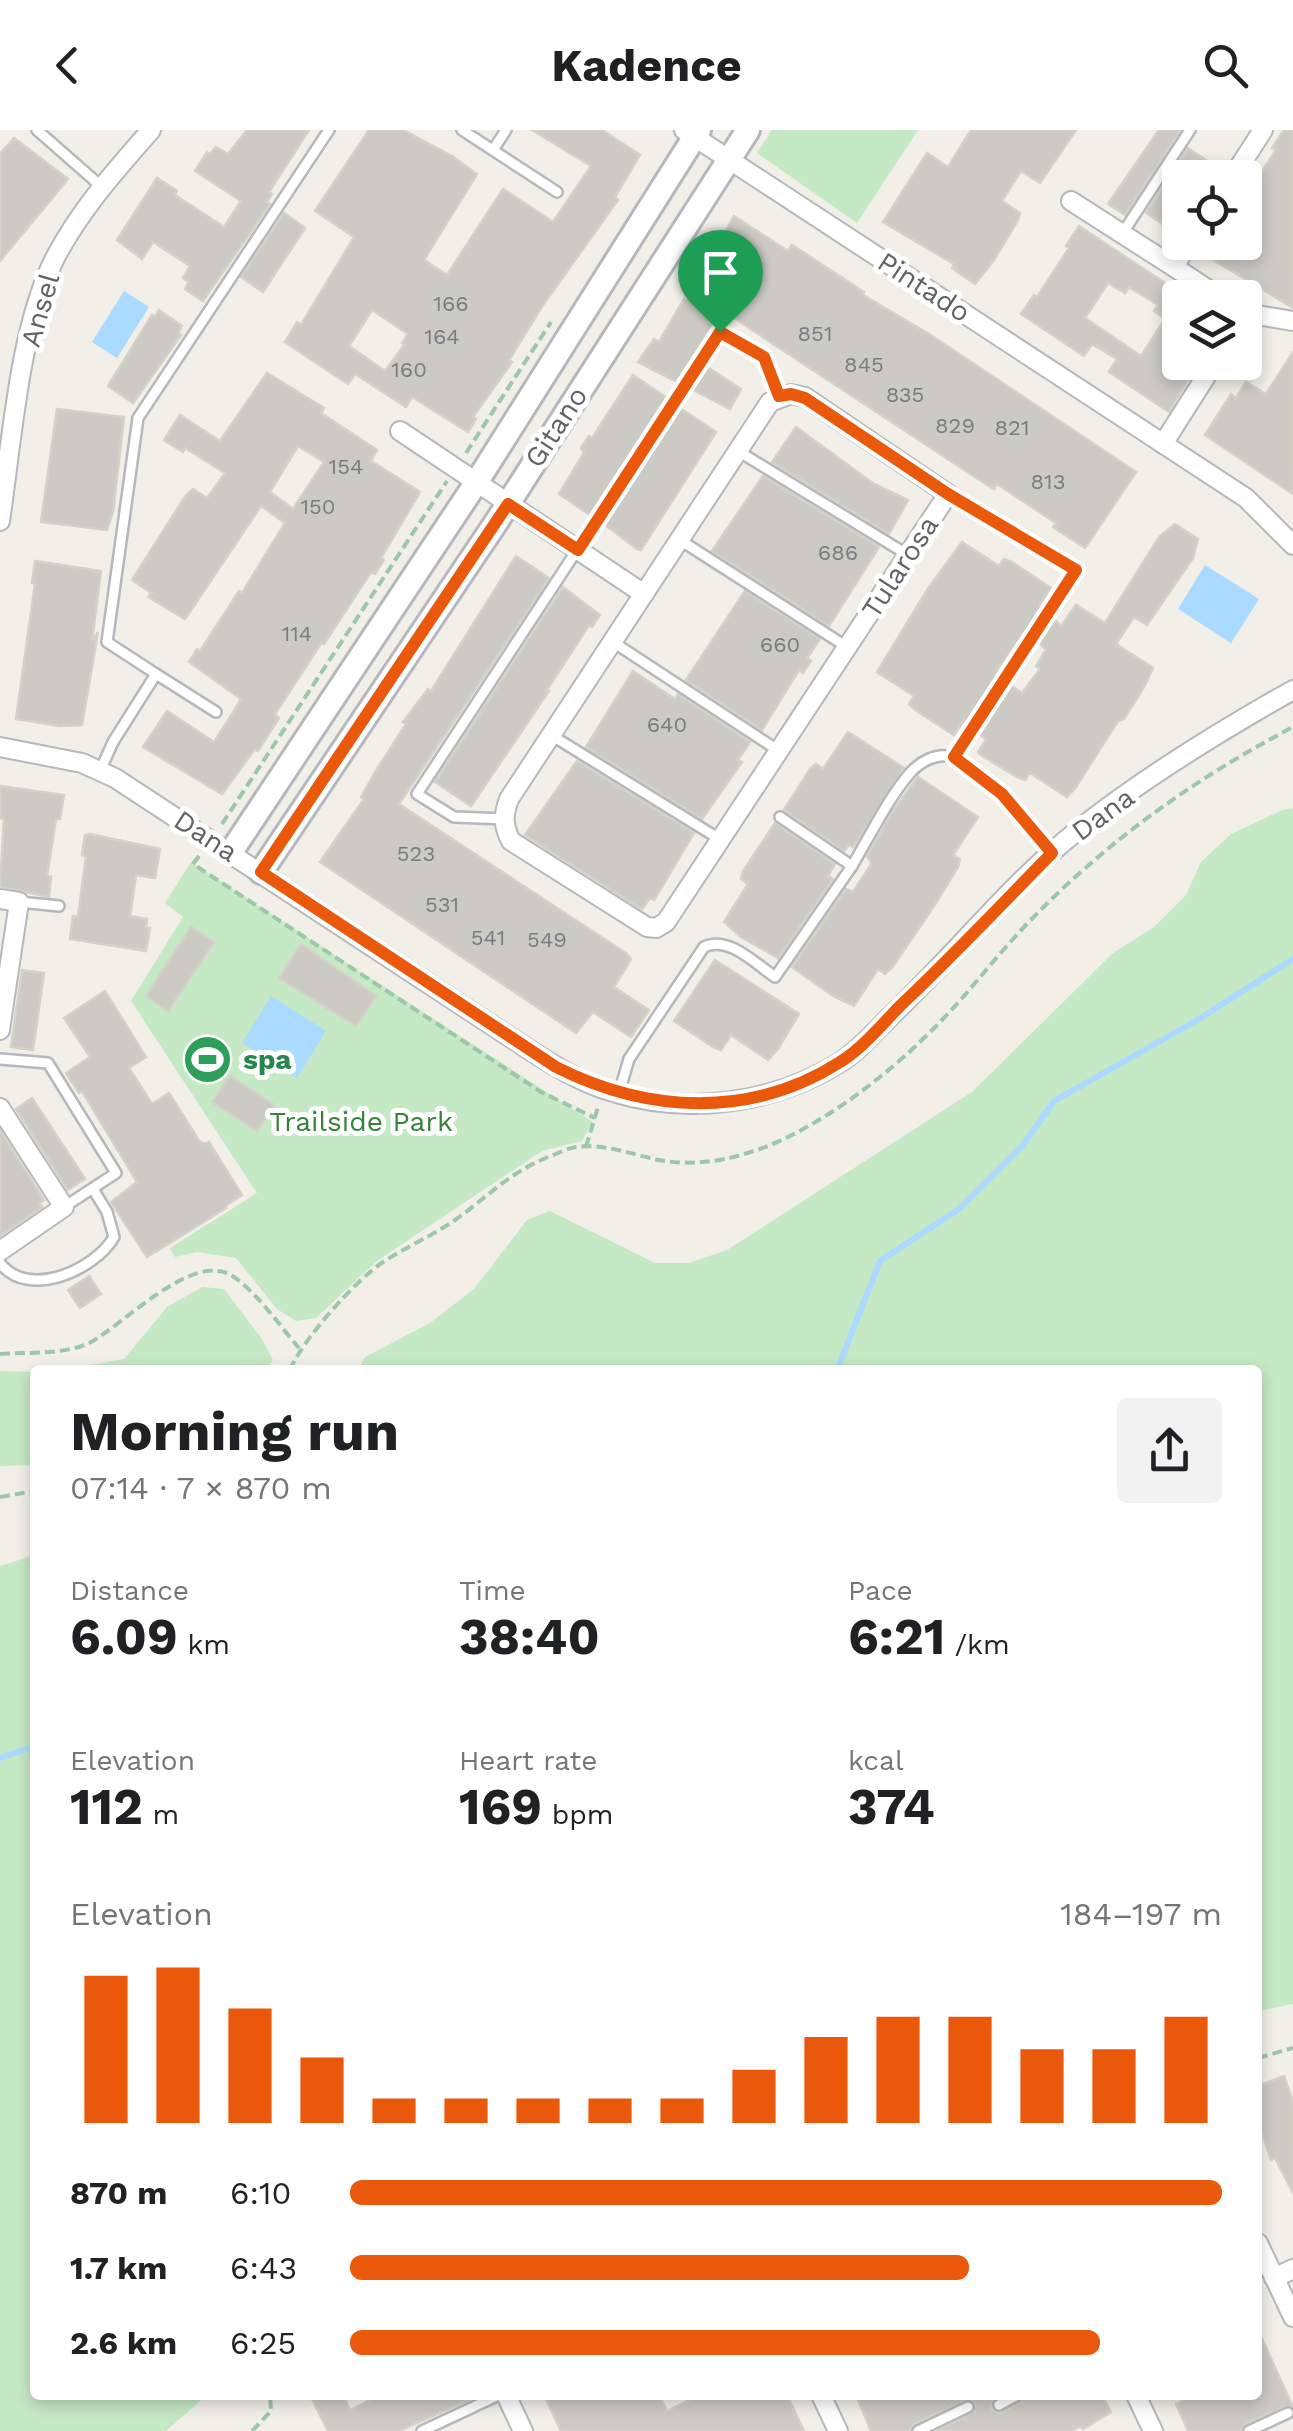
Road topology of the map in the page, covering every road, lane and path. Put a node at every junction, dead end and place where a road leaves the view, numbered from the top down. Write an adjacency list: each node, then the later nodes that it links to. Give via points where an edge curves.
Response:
1 (37, 130): 13 (lane)
2 (152, 130): 13 (street, Ansel)
3 (330, 130): 39 (lane, via 138,418 107,642)
4 (462, 130): 10 (lane)
5 (506, 130): 10 (lane)
6 (748, 130): 11 (street, Gitano)
7 (1190, 130): 16 (lane)
8 (1262, 130): 12 (street)
9 (692, 132): 11 (street, Pintado); 27 (street, Gitano)
10 (493, 150): 14 (lane)
11 (728, 159): 25 (street, Pintado); 30 (street, Gitano)
12 (1243, 160)
13 (102, 187): 31 (street, Ansel, via 55,258 32,318)
14 (557, 192)
15 (1071, 200): 16 (street)
16 (1122, 234): 18 (street)
17 (1178, 260): 18 (street)
18 (1174, 267): 19 (street)
19 (1194, 280)
20 (1262, 316): 21 (street)
21 (1293, 321)
22 (1204, 380): 25 (street)
23 (779, 396): 26 (street); 29 (street, Tularosa, via 805,398); 34 (lane, via 764,357 720,332)
24 (400, 431): 27 (street)
25 (1163, 444): 33 (street, Pintado, via 1246,498)
26 (738, 451): 32 (street); 35 (lane)
27 (476, 483): 30 (street); 52 (street, Gitano)
28 (442, 490): 50 (path)
29 (948, 494): 35 (street, Tularosa); 46 (lane, via 1076,570)
30 (508, 504): 34 (street); 56 (street, Gitano)
31 (0, 520)
32 (680, 540): 36 (street); 38 (lane)
33 (1293, 546)
34 (578, 550): 36 (street); 49 (lane, via 417,794 454,817)
35 (908, 555): 38 (street, Tularosa)
36 (644, 594): 37 (street)
37 (613, 642): 43 (street); 45 (lane)
38 (847, 647): 45 (street, Tularosa)
39 (156, 674): 41 (lane); 47 (lane)
40 (1293, 690): 53 (street, Dana, via 1228,726)
41 (216, 712)
42 (1293, 727): 64 (path, via 1213,771 1112,845 913,1047 812,1124 748,1154 698,1162)
43 (551, 735): 49 (street, via 509,799); 51 (lane)
44 (0, 747): 47 (street, Dana)
45 (778, 752): 51 (street, Tularosa)
46 (954, 757): 53 (lane, via 1002,794); 55 (lane, via 939,755 910,773)
47 (100, 771): 52 (street, Dana)
48 (780, 818): 55 (lane)
49 (504, 819): 51 (street, Tularosa, via 511,841 656,928)
50 (224, 822)
51 (720, 840)
52 (231, 852): 56 (street, Dana)
53 (1052, 853): 61 (street, Dana, via 839,1063 784,1089 726,1102 670,1103)
54 (200, 854): 63 (path, via 194,864 541,1092)
55 (852, 866): 61 (lane, via 776,977 724,943 704,946)
56 (261, 872): 61 (street, Dana, via 556,1067)
57 (10, 900): 58 (lane); 59 (street)
58 (58, 906)
59 (0, 1030)
60 (0, 1059): 65 (lane, via 48,1063 116,1173)
61 (611, 1092): 63 (path)
62 (0, 1108): 66 (street)
63 (595, 1118): 64 (path)
64 (586, 1147): 69 (path, via 517,1170 454,1220 378,1265)
65 (93, 1189): 66 (lane); 68 (lane, via 112,1226 108,1248 44,1282 25,1280)
66 (64, 1207): 67 (street)
67 (0, 1250)
68 (0, 1264)
69 (299, 1348): 70 (path, via 229,1274 205,1270 182,1278 88,1344); 71 (path)
70 (0, 1354)
71 (292, 1365)
72 (30, 1491): 73 (path)
73 (0, 1497)
74 (1293, 2048): 75 (path)
75 (1262, 2057)
76 (1262, 2252): 78 (street)
77 (1293, 2269): 78 (street)
78 (1274, 2278): 79 (street)
79 (1293, 2318)
80 (270, 2400): 89 (path, via 271,2410)
81 (491, 2400): 90 (lane)
82 (505, 2400): 91 (street)
83 (823, 2400): 92 (street)
84 (1008, 2400): 86 (lane)
85 (1138, 2400): 94 (street)
86 (998, 2405)
87 (968, 2407): 93 (lane)
88 (1288, 2412): 95 (lane)
89 (252, 2431)
90 (422, 2431)
91 (523, 2431)
92 (838, 2431)
93 (918, 2431)
94 (1153, 2431)
95 (1250, 2431)

